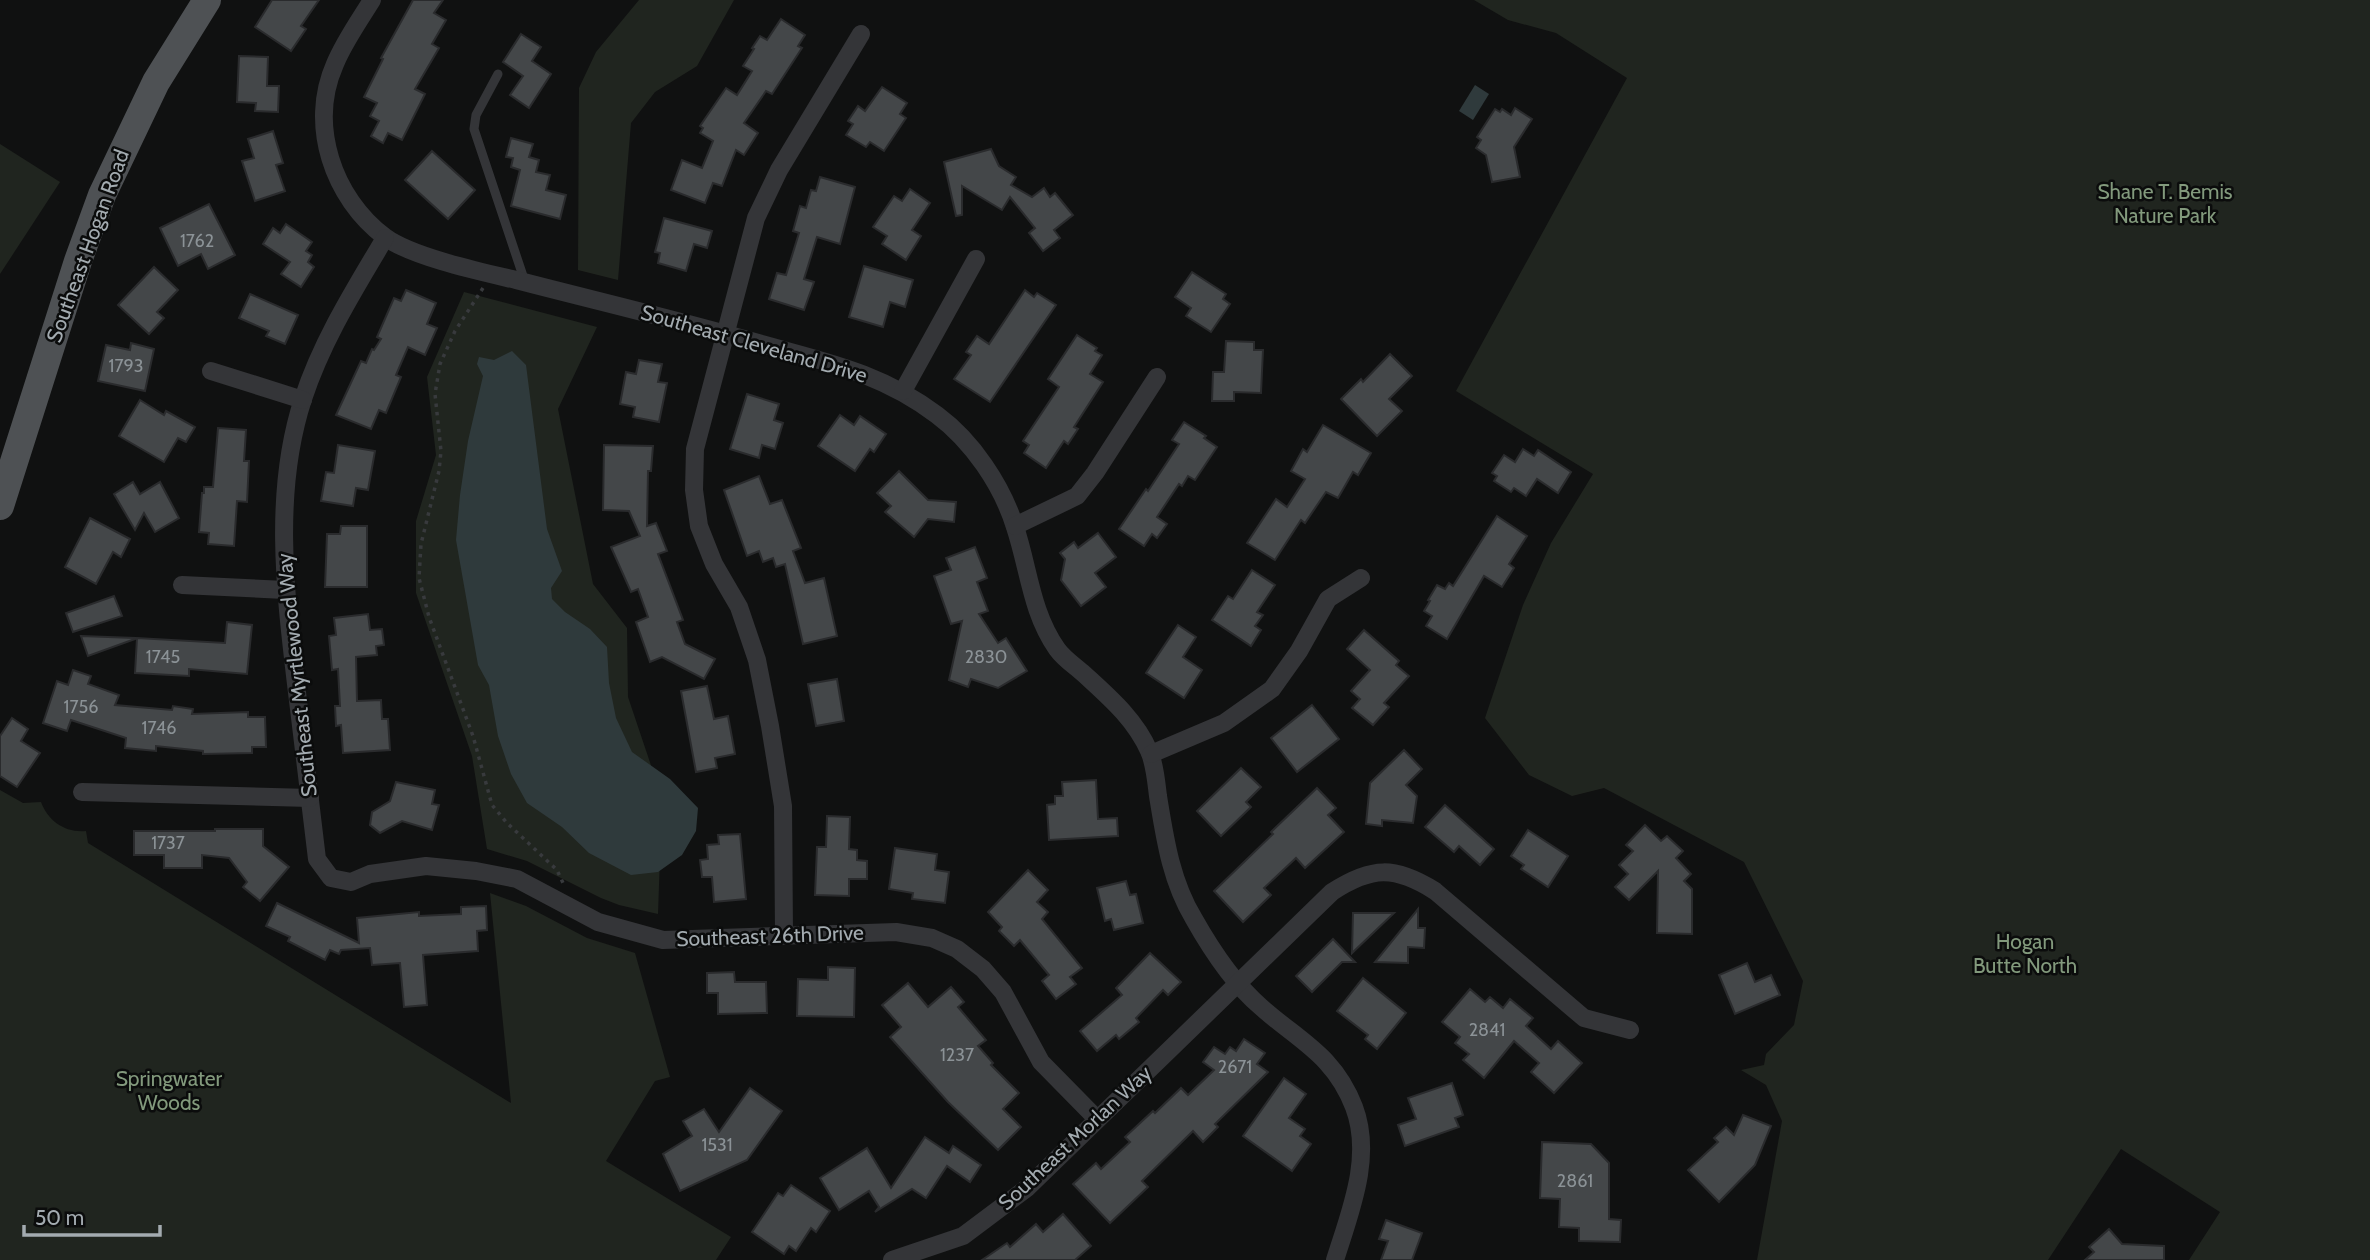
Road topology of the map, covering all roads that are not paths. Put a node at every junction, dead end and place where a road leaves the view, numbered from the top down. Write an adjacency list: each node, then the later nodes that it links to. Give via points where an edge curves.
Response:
1 (207, 0): 13 (main road, Southeast Hogan Road, via 156,82 102,195)
2 (372, 0): 5 (street, Southeast Cleveland Drive, via 334,65 323,121 337,179 361,215)
3 (861, 34): 8 (street, via 767,192)
4 (498, 74): 7 (lane, via 476,115 474,129)
5 (386, 238): 7 (street, Southeast Cleveland Drive, via 418,253); 12 (street, Southeast Myrtlewood Way, via 327,337)
6 (976, 259): 11 (street)
7 (525, 282): 8 (street, Southeast Cleveland Drive)
8 (725, 334): 11 (street, Southeast Cleveland Drive, via 865,373); 22 (street, via 695,449 694,490 699,526 739,607 757,660 783,806)
9 (211, 371): 12 (street)
10 (1157, 377): 14 (street, via 1077,496)
11 (903, 391): 14 (street, Southeast Cleveland Drive, via 942,418 970,446 996,484)
12 (303, 400): 17 (street, Southeast Myrtlewood Way, via 288,468)
13 (0, 506)
14 (1015, 526): 18 (street, Southeast Cleveland Drive, via 1039,617 1059,653 1129,716)
15 (1361, 578): 18 (street, via 1328,599 1272,689 1224,723)
16 (182, 584): 17 (street)
17 (285, 590): 20 (street, Southeast Myrtlewood Way)
18 (1151, 754): 23 (street, Southeast Cleveland Drive, via 1170,865 1191,915)
19 (82, 792): 20 (street)
20 (310, 798): 21 (street, Southeast Myrtlewood Way, via 317,859)
21 (331, 878): 22 (street, Southeast 26th Drive, via 351,882 370,874 426,866 464,870 517,879 598,922 663,940)
22 (784, 934): 25 (street, Southeast 26th Drive, via 896,932 932,937 957,949 1003,992 1041,1062)
23 (1237, 983): 24 (street, Southeast Morlan Way, via 1332,892 1353,878 1391,872 1412,877 1436,891 1584,1018); 25 (street, Southeast Morlan Way); 27 (street, Southeast Cleveland Drive, via 1318,1051 1355,1109 1361,1148 1357,1192)
24 (1630, 1030)
25 (1097, 1119): 26 (street, Southeast Morlan Way, via 1027,1188 963,1236)
26 (892, 1260)
27 (1335, 1260)

